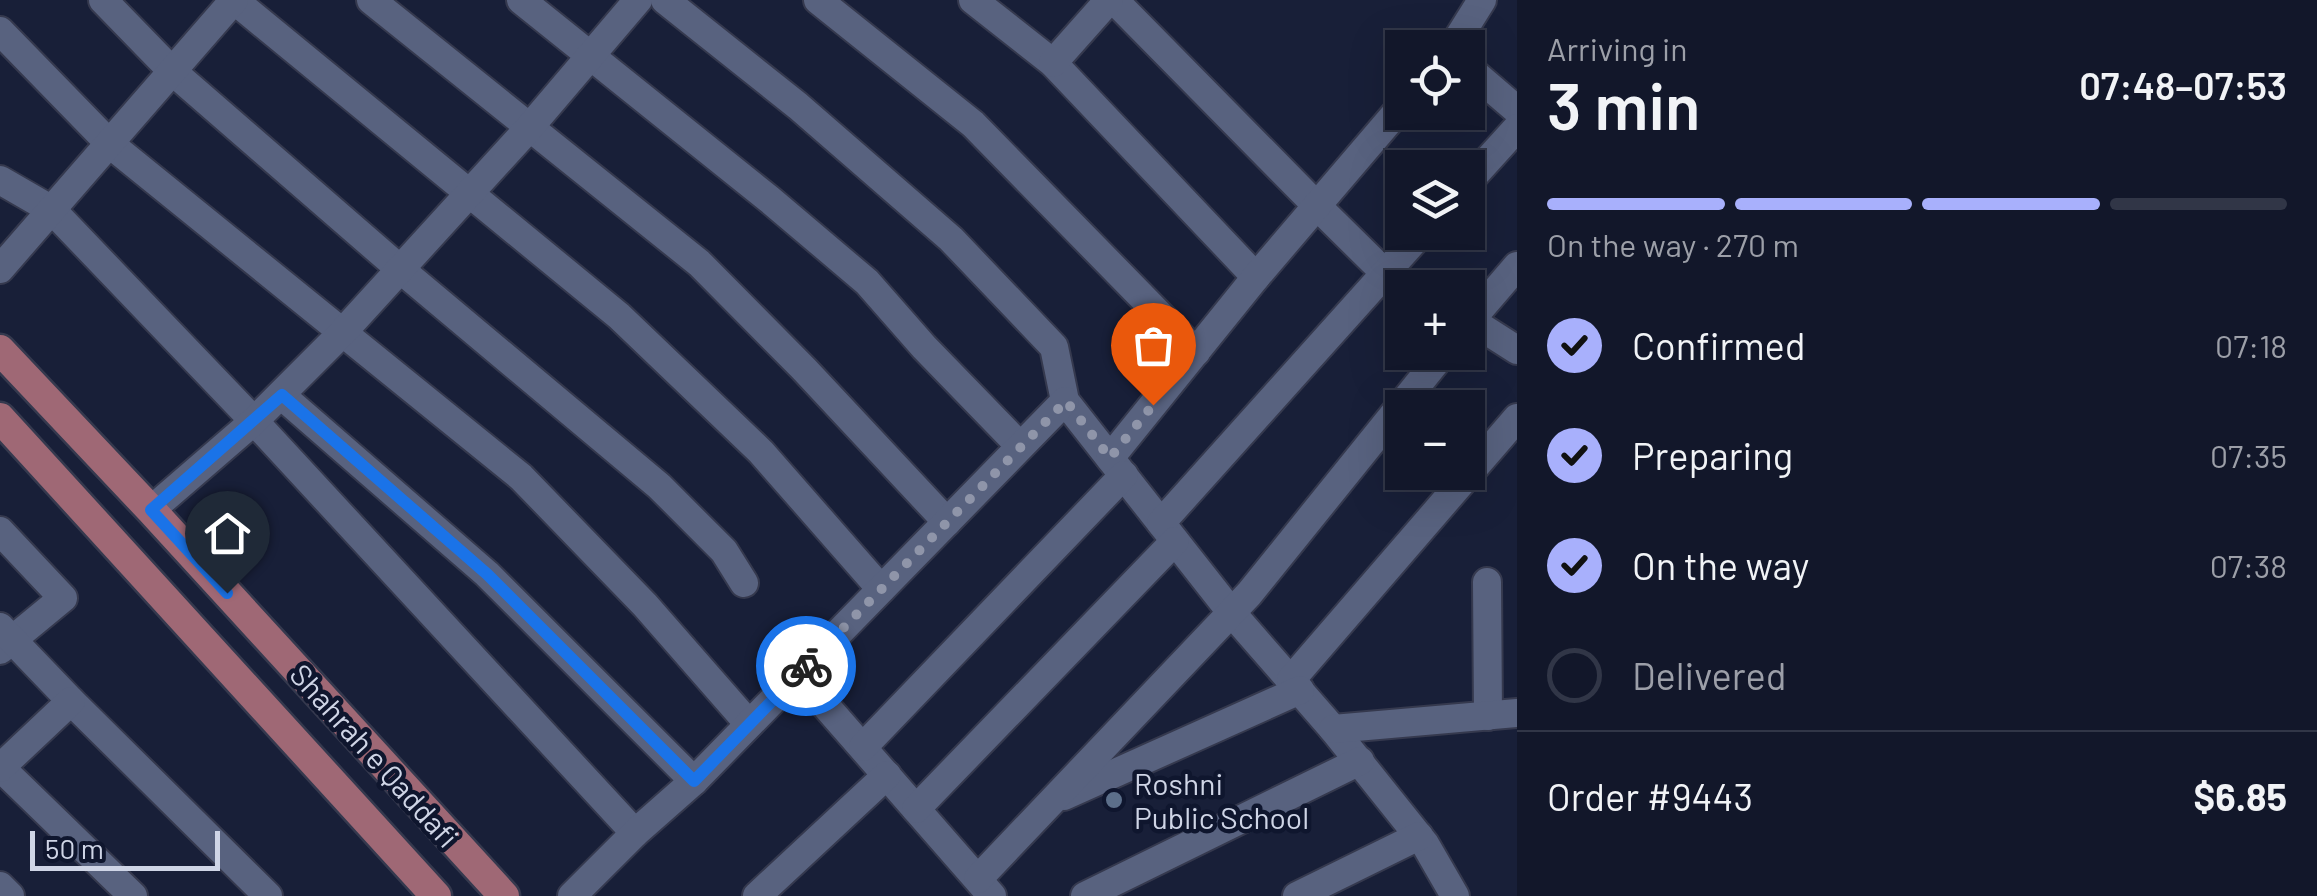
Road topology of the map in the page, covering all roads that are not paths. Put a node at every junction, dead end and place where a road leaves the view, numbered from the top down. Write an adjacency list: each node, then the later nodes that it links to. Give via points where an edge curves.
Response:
1 (103, 0): 15 (street)
2 (234, 0): 15 (street); 24 (street)
3 (371, 0): 19 (street)
4 (521, 0): 13 (street)
5 (638, 0): 13 (street)
6 (665, 0): 43 (street, via 950,239 1054,347)
7 (818, 0): 40 (street, via 973,124)
8 (973, 0): 14 (street)
9 (1112, 0): 14 (street); 25 (street)
10 (1482, 0): 11 (street)
11 (1463, 30)
12 (0, 31): 21 (street)
13 (590, 56): 19 (street); 47 (street, via 867,282)
14 (1053, 63): 34 (street)
15 (172, 71): 21 (street); 30 (street)
16 (1485, 83): 17 (street)
17 (1517, 110)
18 (1385, 126): 25 (street)
19 (529, 128): 24 (street); 50 (street, via 699,263)
20 (1517, 128): 22 (street)
21 (110, 144): 26 (street); 37 (street)
22 (1485, 163)
23 (0, 180): 26 (street)
24 (469, 194): 30 (street); 55 (street, via 619,316 761,452)
25 (1317, 206): 32 (street); 34 (street)
26 (52, 210): 29 (street); 46 (street)
27 (1406, 250): 31 (street)
28 (1517, 266): 35 (street)
29 (0, 269)
30 (400, 269): 37 (street); 54 (street, via 659,486 724,551)
31 (1389, 270)
32 (1385, 272)
33 (1385, 274): 52 (street)
34 (1256, 277): 40 (street)
35 (1485, 303)
36 (1485, 331): 39 (street)
37 (342, 332): 42 (street); 63 (street, via 520,477)
38 (0, 350): 49 (main road, Shahrah e Qaddafi)
39 (1517, 350)
40 (1196, 352): 48 (street)
41 (1429, 370): 56 (street)
42 (282, 395): 46 (street); 69 (street, via 487,574)
43 (1066, 401): 47 (street); 48 (street)
44 (0, 418): 79 (main road, Shahrah e Qaddafi)
45 (1517, 418): 59 (street)
46 (254, 421): 49 (street); 72 (street)
47 (1020, 446): 50 (street)
48 (1117, 467): 52 (street); 65 (street)
49 (151, 510): 80 (main road, Shahrah e Qaddafi)
50 (946, 522): 55 (street)
51 (0, 531): 57 (street, via 63,598)
52 (1168, 532): 56 (street); 71 (street)
53 (1488, 582): 62 (street)
54 (744, 584)
55 (881, 589): 58 (street)
56 (1231, 612): 59 (street); 70 (street)
57 (4, 639): 60 (street)
58 (798, 674): 63 (street); 65 (street)
59 (1295, 686): 64 (street); 70 (street)
60 (71, 701): 67 (street); 78 (street)
61 (1517, 713): 62 (street)
62 (1488, 716): 64 (street)
63 (749, 724): 69 (street)
64 (1334, 729): 66 (street)
65 (863, 747): 68 (street)
66 (1360, 761): 73 (street); 83 (street)
67 (0, 768): 77 (street)
68 (887, 775): 71 (street); 82 (street)
69 (694, 781): 72 (street)
70 (1052, 801): 75 (street)
71 (916, 809): 75 (street)
72 (635, 833): 81 (street)
73 (1419, 836): 84 (street); 85 (street)
74 (0, 886): 76 (street)
75 (985, 888)
76 (10, 896)
77 (133, 896)
78 (268, 896)
79 (436, 896)
80 (504, 896)
81 (572, 896)
82 (756, 896)
83 (1084, 896)
84 (1298, 896)
85 (1455, 896)

